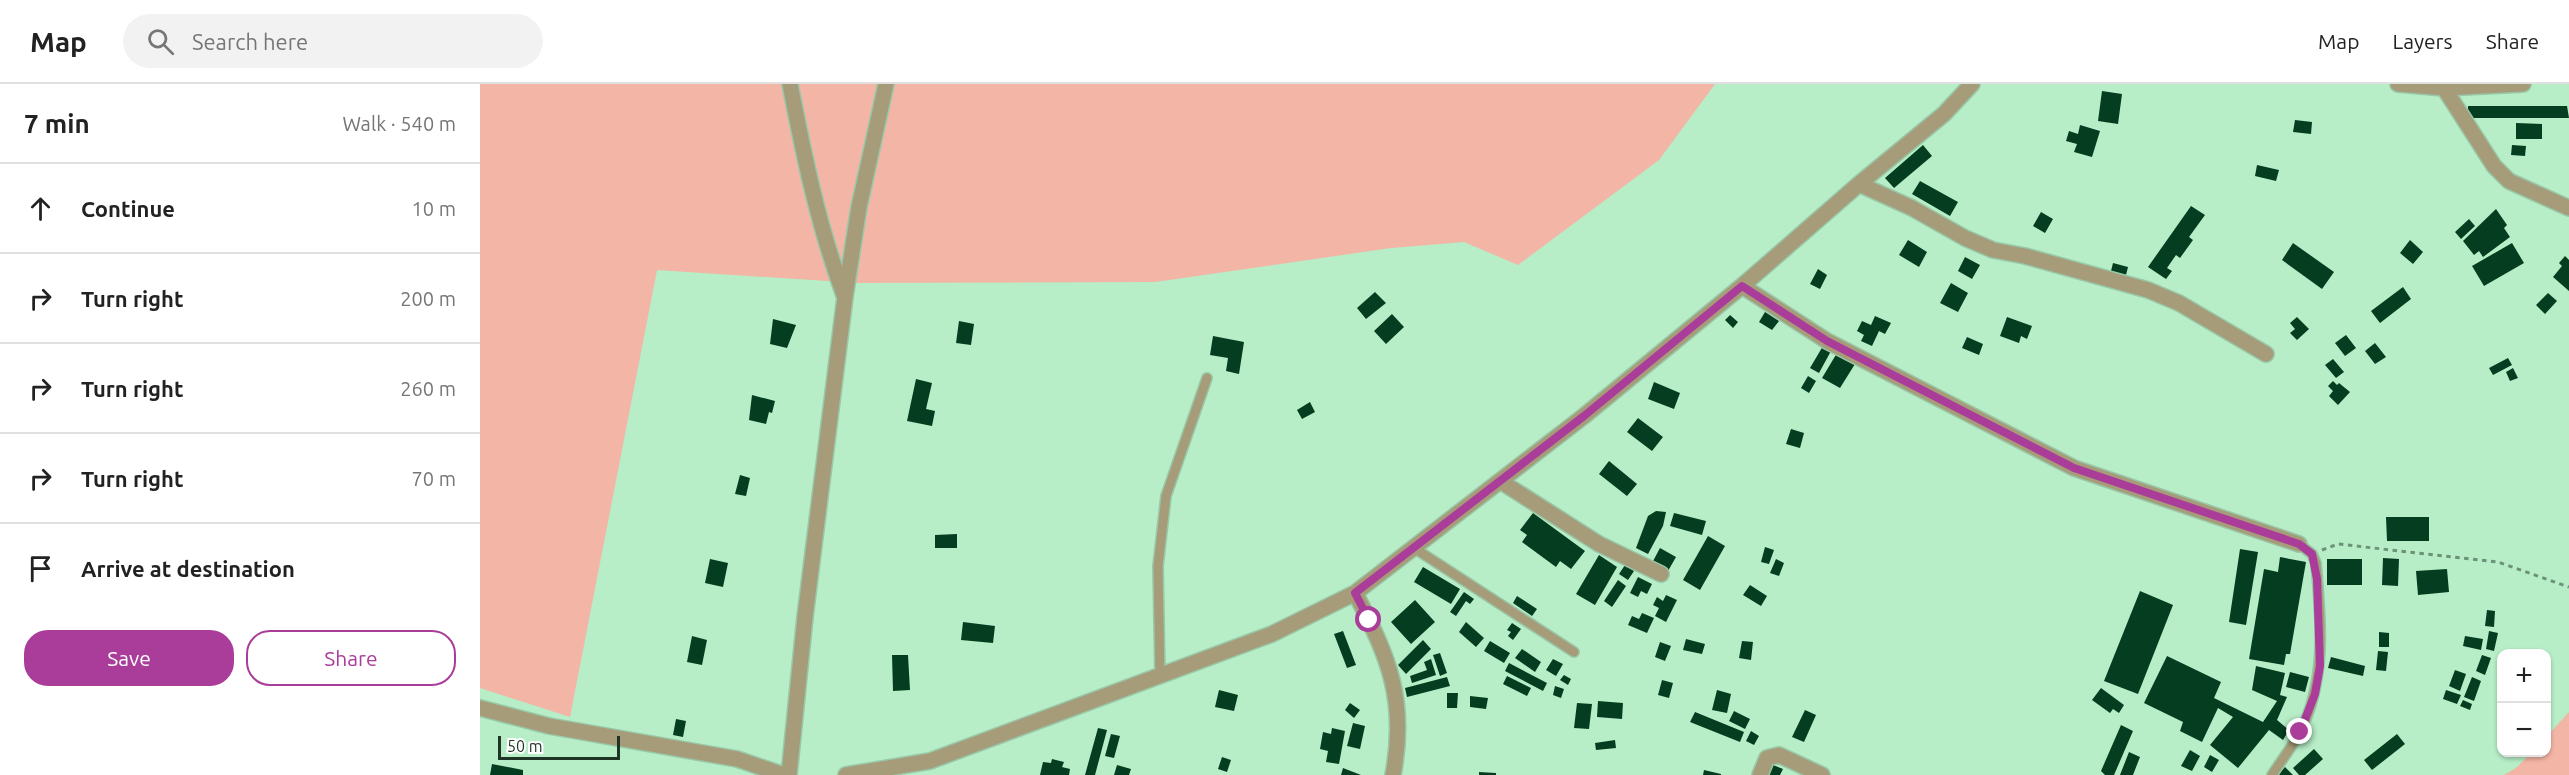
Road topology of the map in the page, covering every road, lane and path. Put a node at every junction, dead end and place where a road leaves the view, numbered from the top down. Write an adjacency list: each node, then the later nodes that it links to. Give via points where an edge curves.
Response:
1 (790, 84): 10 (street, via 825,243)
2 (886, 84): 10 (street, via 859,207)
3 (1972, 84): 7 (street, via 1944,114)
4 (2398, 84): 6 (street)
5 (2517, 84): 6 (street)
6 (2444, 88): 8 (street, via 2502,177)
7 (1859, 184): 9 (street); 11 (street, via 1993,250 2148,290 2179,303)
8 (2569, 208)
9 (1742, 286): 13 (street); 14 (street, via 1827,341 2074,468)
10 (845, 297): 24 (street)
11 (2266, 354)
12 (1207, 378): 21 (lane, via 1166,496 1158,566)
13 (1500, 481): 15 (street); 17 (street, via 1599,544)
14 (2299, 544): 16 (lane)
15 (1414, 548): 19 (street); 20 (lane)
16 (2312, 554): 18 (path, via 2338,544 2378,546 2498,562); 29 (lane, via 2317,579 2320,666 2315,694 2300,732)
17 (1661, 574)
18 (2569, 587)
19 (1355, 593): 21 (street, via 1272,634); 26 (street, via 1390,666 1399,722)
20 (1574, 652)
21 (1160, 676): 25 (street, via 930,761)
22 (480, 708): 23 (street, via 549,726 737,759)
23 (784, 775)
24 (789, 775)
25 (846, 775)
26 (1393, 775)
27 (1760, 775): 28 (street, via 1767,758 1779,755)
28 (1822, 775)
29 (2272, 775)

